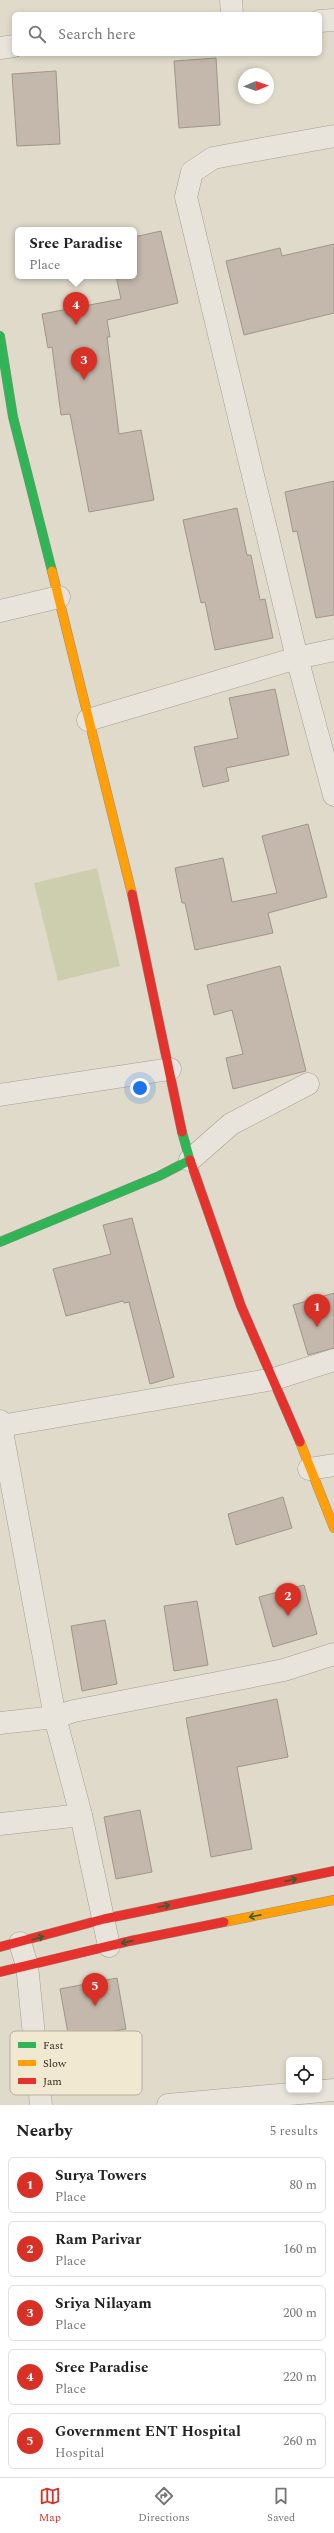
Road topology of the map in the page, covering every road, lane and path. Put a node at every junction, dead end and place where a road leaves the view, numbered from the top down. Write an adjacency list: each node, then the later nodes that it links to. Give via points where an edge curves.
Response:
1 (231, 0): 2 (street)
2 (232, 12)
3 (334, 20): 4 (street)
4 (322, 21)
5 (12, 46): 6 (street)
6 (0, 48)
7 (334, 136): 13 (street, via 213,158 192,172 186,197)
8 (0, 336): 9 (street)
9 (6, 418): 10 (street)
10 (59, 597): 11 (street); 14 (street)
11 (0, 611)
12 (334, 650): 13 (street)
13 (297, 658): 14 (street); 15 (street)
14 (88, 720): 16 (street, via 104,773)
15 (334, 795)
16 (170, 1068): 18 (street); 19 (street, via 177,1115)
17 (308, 1084): 19 (street, via 231,1124)
18 (0, 1095)
19 (190, 1160): 20 (street, via 159,1176); 22 (street, via 241,1306)
20 (0, 1242)
21 (334, 1360): 22 (street)
22 (274, 1379): 23 (street); 25 (street)
23 (1, 1423): 28 (street)
24 (334, 1465): 25 (street)
25 (309, 1469): 26 (street)
26 (334, 1528)
27 (334, 1654): 28 (street, via 284,1670 74,1711)
28 (55, 1717): 29 (street); 30 (street)
29 (0, 1723)
30 (81, 1815): 31 (street); 34 (street)
31 (0, 1824)
32 (334, 1871): 34 (street, one-way to 32)
33 (334, 1900): 36 (street, one-way to 36)
34 (104, 1919): 35 (street, one-way to 34); 36 (street)
35 (10, 1945): 37 (street)
36 (109, 1946): 37 (street)
37 (27, 1965): 38 (street); 39 (street)
38 (0, 1972)
39 (34, 2031)
40 (334, 2090): 42 (street)
41 (40, 2095): 43 (street)
42 (269, 2100): 44 (street)
43 (41, 2105)
44 (168, 2105)

